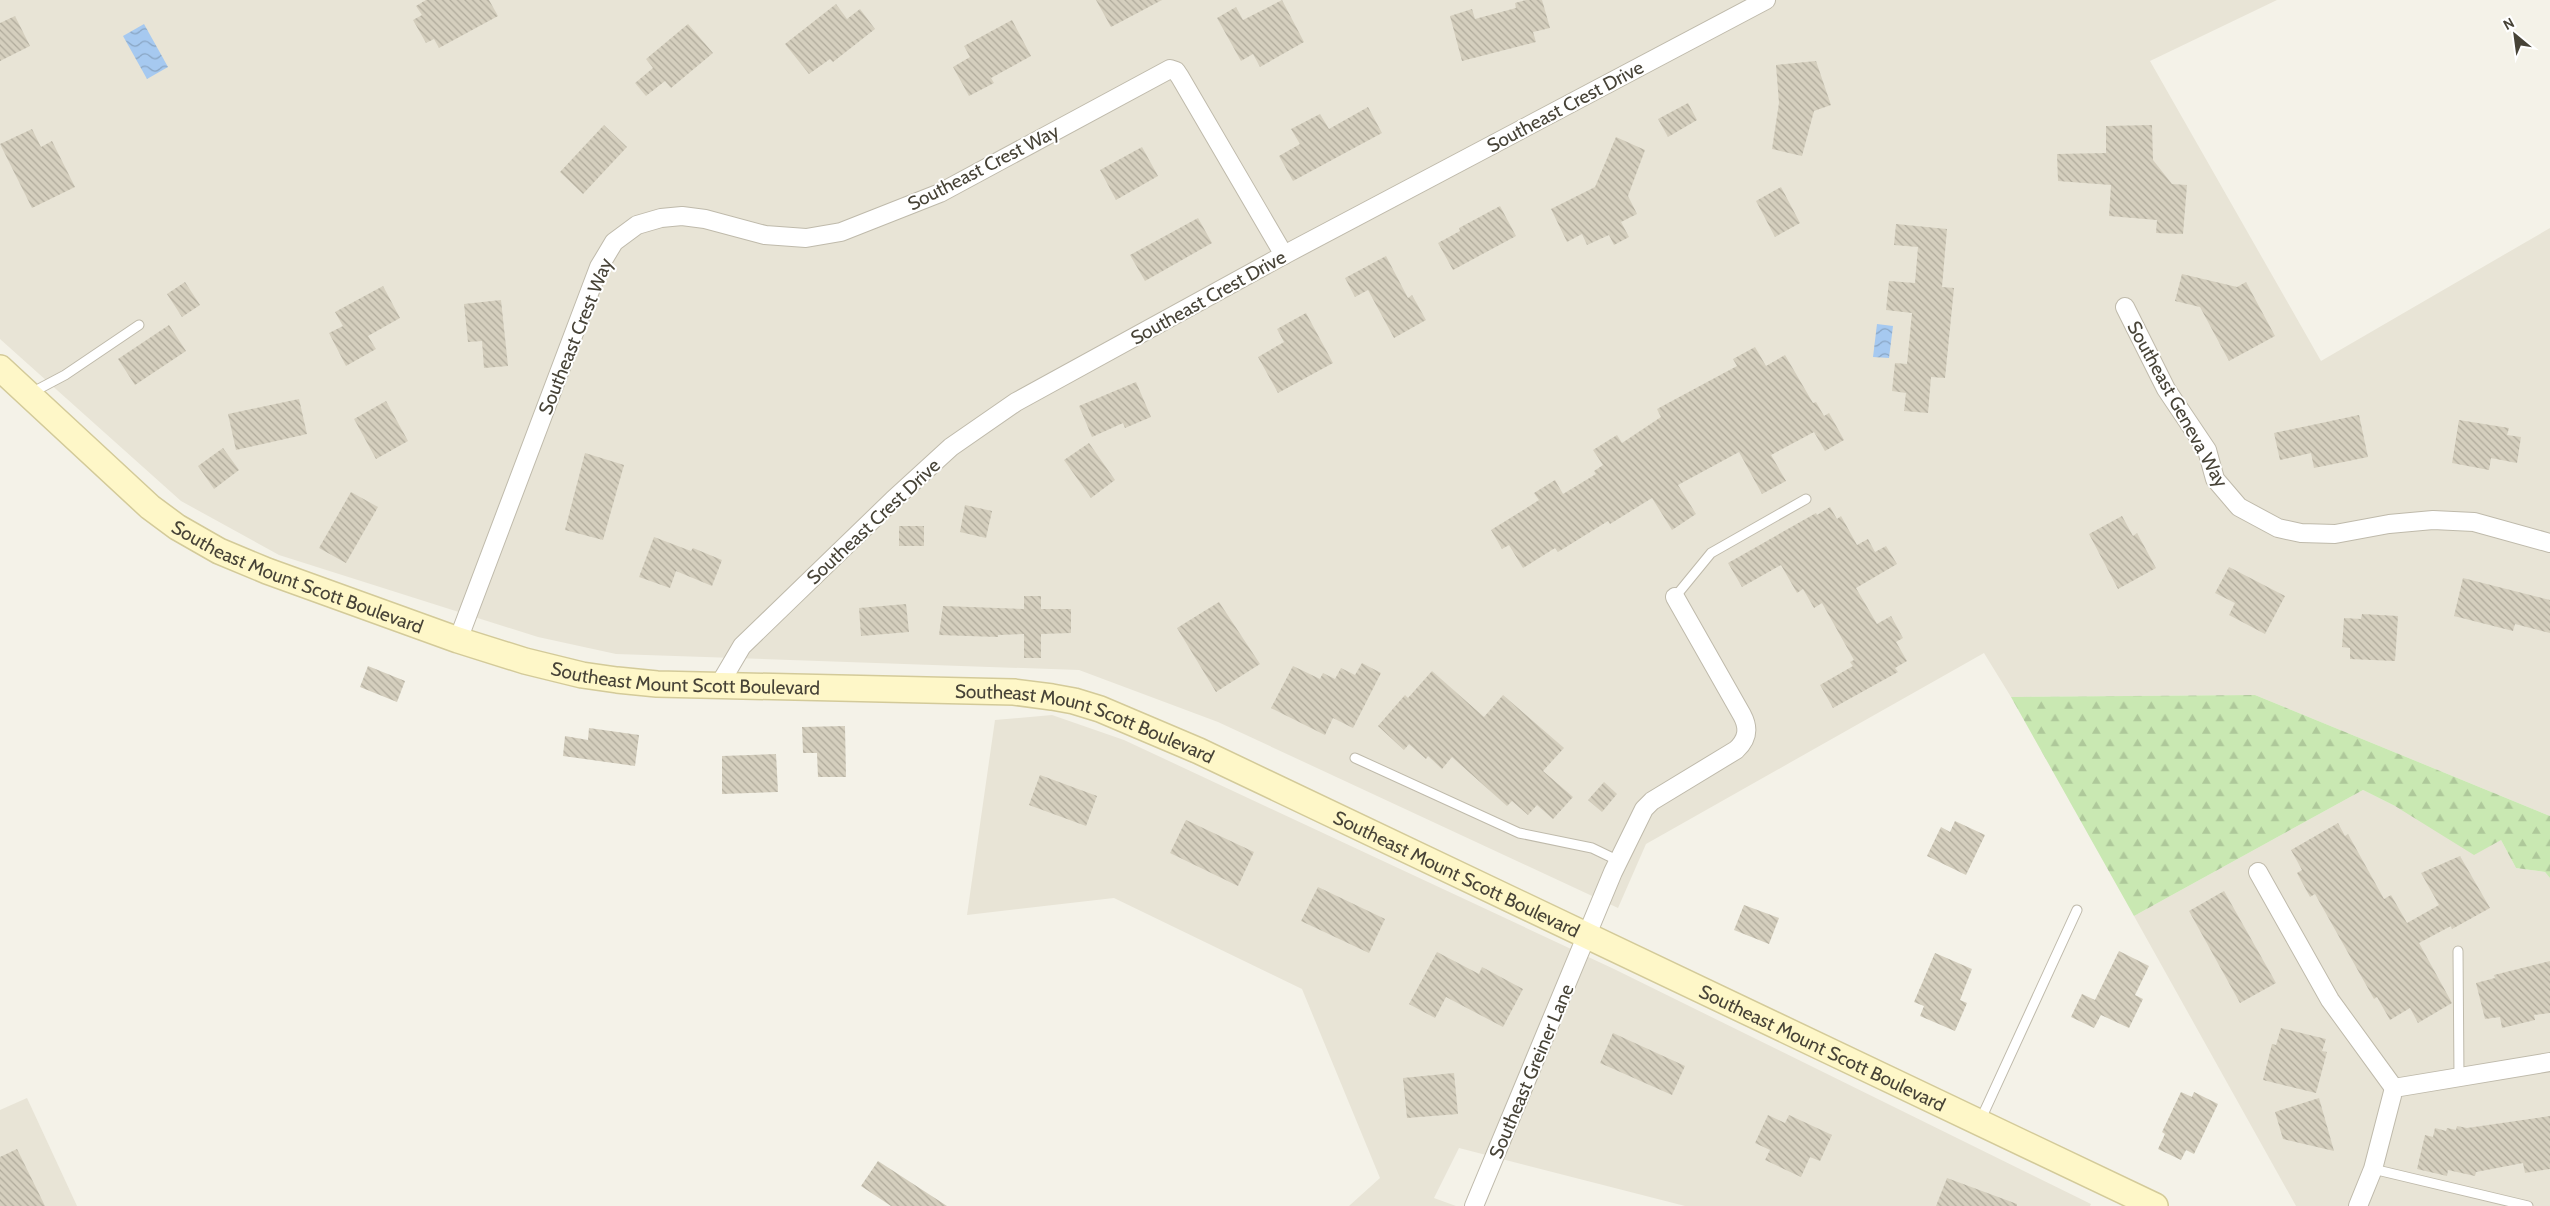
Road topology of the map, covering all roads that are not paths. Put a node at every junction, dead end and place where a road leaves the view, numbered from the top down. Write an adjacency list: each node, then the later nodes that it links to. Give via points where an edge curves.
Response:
1 (1766, 0): 2 (street, Southeast Crest Drive)
2 (1284, 254): 10 (street, Southeast Crest Way, via 1180,77 1170,69 940,193 841,232 806,238 765,235 682,216 661,218 637,226 614,242 599,267); 11 (street, Southeast Crest Drive, via 1016,402 952,447 742,646)
3 (2125, 307): 8 (street, Southeast Geneva Way, via 2166,388 2207,450 2215,479 2239,507 2278,528 2300,533 2335,534 2433,520 2474,522)
4 (139, 325): 6 (lane, via 72,371)
5 (0, 368): 6 (main road, Southeast Mount Scott Boulevard)
6 (28, 394): 10 (main road, Southeast Mount Scott Boulevard, via 177,528 219,551 268,571)
7 (1806, 499): 9 (lane, via 1711,553)
8 (2550, 543)
9 (1675, 597): 13 (street, Southeast Greiner Lane, via 1747,724 1747,733 1743,744 1736,750 1644,809)
10 (458, 640): 11 (main road, Southeast Mount Scott Boulevard, via 582,675 657,684)
11 (719, 685): 16 (main road, Southeast Mount Scott Boulevard, via 1014,692 1074,701 1182,743)
12 (1355, 758): 13 (lane, via 1519,833 1592,848)
13 (1619, 861): 16 (street, Southeast Greiner Lane)
14 (2258, 872): 20 (street, via 2330,1000)
15 (2077, 910): 21 (lane)
16 (1587, 937): 21 (main road, Southeast Mount Scott Boulevard); 23 (street, Southeast Greiner Lane)
17 (2458, 951): 19 (lane)
18 (2550, 1062): 19 (street)
19 (2459, 1077): 20 (street)
20 (2394, 1088): 22 (street)
21 (1979, 1124): 24 (main road, Southeast Mount Scott Boulevard)
22 (2373, 1169): 25 (street); 26 (lane)
23 (1474, 1206)
24 (2155, 1206)
25 (2358, 1206)
26 (2528, 1206)

